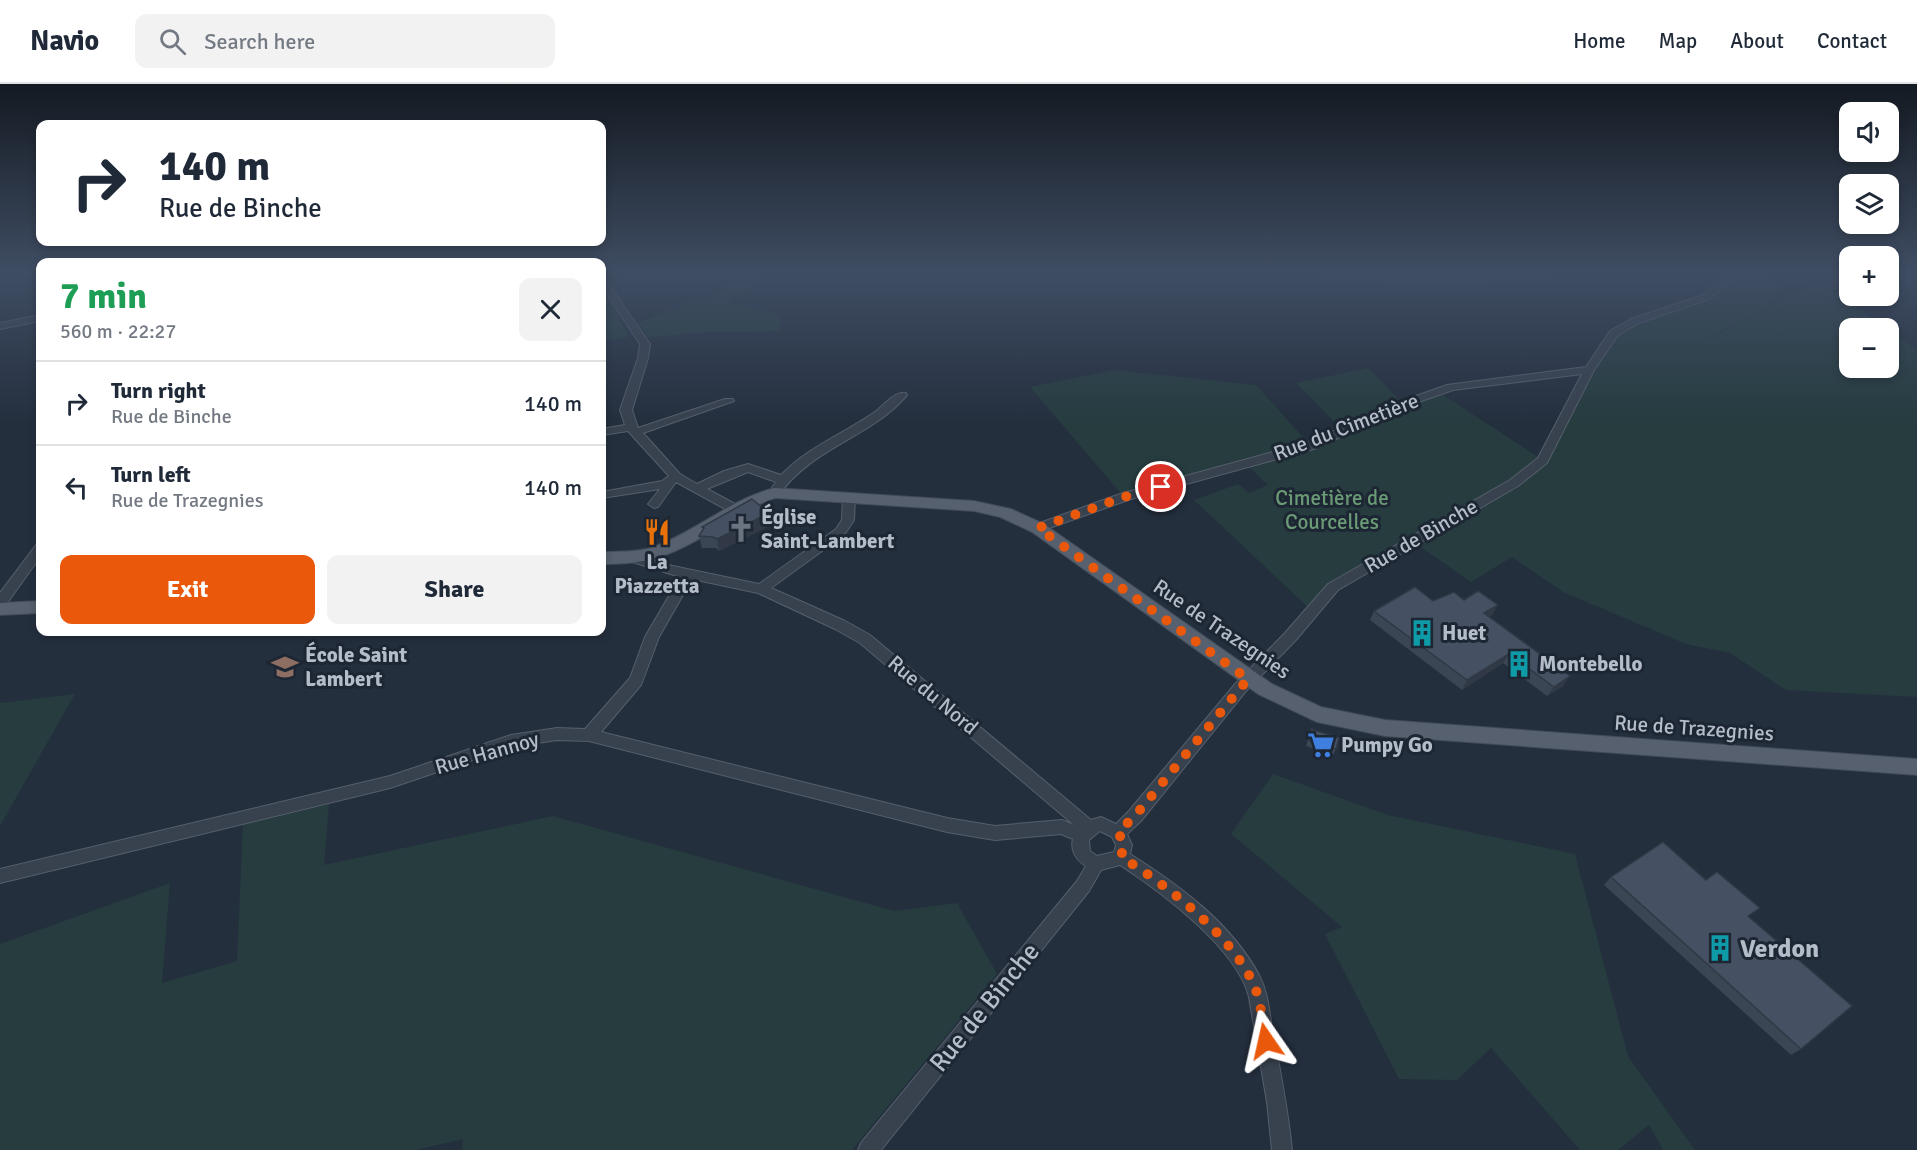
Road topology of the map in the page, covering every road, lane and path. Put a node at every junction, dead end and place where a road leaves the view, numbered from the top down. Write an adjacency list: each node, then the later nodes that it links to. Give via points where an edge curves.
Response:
1 (16, 323): 4 (street)
2 (631, 323): 8 (street, via 645,344 626,410)
3 (1632, 323): 5 (street, Rue de Binche, via 1618,330)
4 (0, 326)
5 (1589, 370): 17 (street, Rue du Cimetière, via 1451,387 1310,446 1124,497); 26 (street, Rue de Binche, via 1551,447 1535,468 1333,587)
6 (902, 395): 11 (street, via 873,418 815,451)
7 (729, 401): 8 (street)
8 (634, 430): 9 (street); 10 (street)
9 (606, 432)
10 (672, 479): 12 (street); 13 (street); 15 (street)
11 (778, 486): 12 (street, via 748,468); 14 (main road, Rue de Trazegnies); 16 (main road)
12 (698, 488): 16 (street)
13 (606, 495)
14 (849, 497): 17 (main road, Rue de Trazegnies, via 974,506 1005,513); 22 (street, via 848,520 840,532)
15 (654, 504)
16 (733, 508): 19 (main road, via 660,551)
17 (1038, 528): 26 (main road, Rue de Trazegnies)
18 (36, 554): 23 (street)
19 (628, 556): 20 (main road); 21 (street, Rue du Nord)
20 (606, 558)
21 (689, 573): 22 (street, Rue du Nord); 27 (street, via 652,637 636,681)
22 (761, 589): 29 (street, Rue du Nord, via 865,639)
23 (0, 603)
24 (36, 607): 25 (main road)
25 (0, 609)
26 (1248, 679): 28 (main road, Rue de Trazegnies, via 1317,714 1385,728); 30 (street, Rue de Binche)
27 (590, 735): 29 (street, Rue Hannoy, via 947,825 995,833 1062,826); 33 (street, Rue Hannoy, via 557,734 511,741 390,782)
28 (1917, 767)
29 (1085, 831): 30 (street, via 1101,824); 32 (street, via 1080,845 1086,857)
30 (1118, 832): 31 (street, via 1124,844)
31 (1121, 857): 32 (street); 35 (street, via 1192,911 1233,949 1254,984)
32 (1096, 863): 34 (street, Rue de Binche, via 1083,886)
33 (0, 876)
34 (868, 1150)
35 (1282, 1150)

